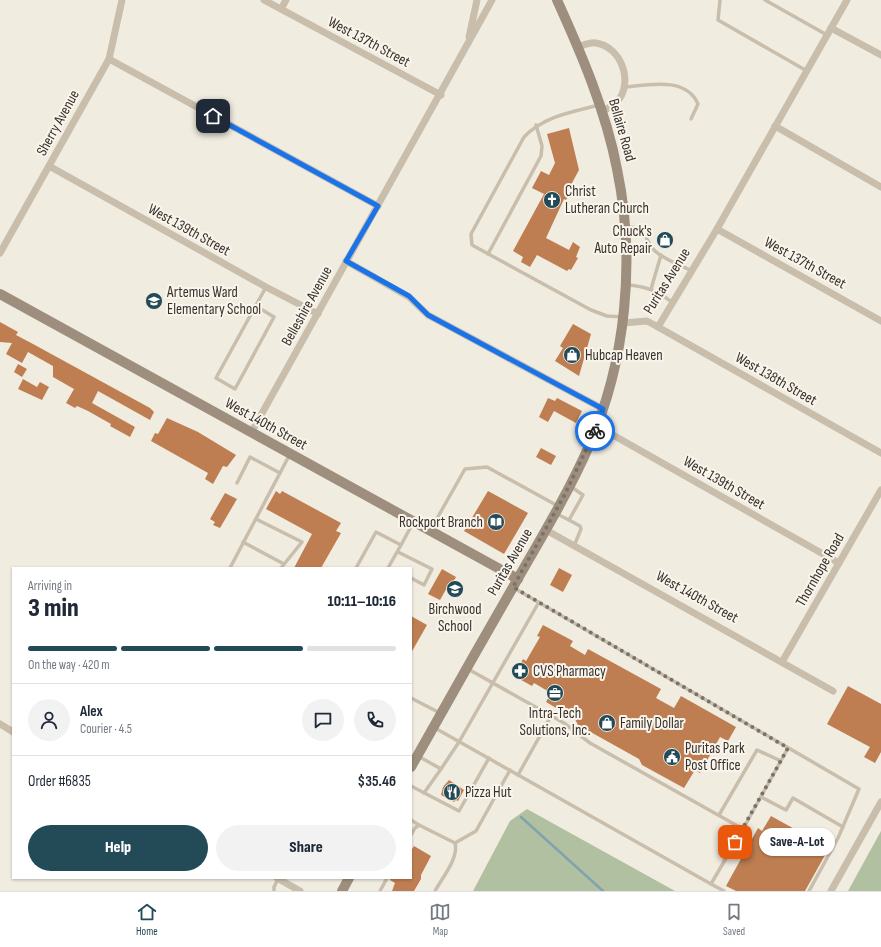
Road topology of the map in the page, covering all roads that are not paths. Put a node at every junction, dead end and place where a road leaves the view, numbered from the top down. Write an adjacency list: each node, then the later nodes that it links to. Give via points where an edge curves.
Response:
1 (122, 0): 16 (street, Sherry Avenue)
2 (264, 0): 10 (street, West 137th Street)
3 (286, 0): 10 (street)
4 (477, 0): 13 (street, Belleshire Avenue)
5 (492, 0): 13 (street, Belleshire Avenue)
6 (558, 0): 14 (street, Bellaire Road)
7 (720, 0): 17 (lane, via 718,20)
8 (765, 0): 12 (lane)
9 (847, 0): 11 (street, Puritas Avenue)
10 (281, 9): 19 (street, West 137th Street)
11 (831, 28): 12 (street, Puritas Avenue); 15 (street)
12 (827, 35): 17 (street, Puritas Avenue)
13 (468, 44): 19 (street, Belleshire Avenue)
14 (578, 47): 18 (street, via 596,43 613,52 623,66); 20 (street, Bellaire Road)
15 (881, 55)
16 (109, 59): 24 (street, Sherry Avenue); 26 (street)
17 (807, 71): 23 (street, Puritas Avenue)
18 (624, 87): 20 (street, via 616,104); 21 (lane, via 671,84 684,89 693,95 698,104)
19 (441, 95): 26 (street, Belleshire Avenue)
20 (600, 108): 22 (lane, via 554,117); 27 (street, Bellaire Road, via 617,168)
21 (691, 119)
22 (536, 126): 30 (lane, via 542,146 541,156); 30 (lane, via 524,137 471,234 472,245)
23 (775, 126): 25 (street); 28 (street, Puritas Avenue)
24 (49, 166): 29 (street, Sherry Avenue); 35 (street, West 139th Street)
25 (881, 187)
26 (378, 206): 32 (street, Belleshire Avenue)
27 (625, 227): 31 (lane, via 640,229); 34 (street, Bellaire Road)
28 (717, 228): 33 (street, Puritas Avenue); 42 (street, West 137th Street)
29 (0, 253)
30 (488, 254): 41 (lane, via 591,310)
31 (661, 255): 33 (lane); 36 (lane)
32 (346, 261): 40 (street, Belleshire Avenue); 44 (street, via 409,296 428,315)
33 (692, 271): 38 (street, Puritas Avenue)
34 (626, 285): 36 (lane, via 642,286); 41 (street, Bellaire Road)
35 (266, 287): 39 (lane); 40 (street, West 139th Street)
36 (651, 290): 38 (lane, via 659,292)
37 (0, 294): 46 (street, West 140th Street)
38 (672, 303): 43 (street, Puritas Avenue)
39 (256, 306): 39 (lane, via 216,378 235,388 274,317)
40 (318, 314): 46 (street, Belleshire Avenue)
41 (623, 320): 43 (street, Puritas Avenue, via 647,321); 44 (street, Puritas Avenue)
42 (881, 321)
43 (658, 327): 47 (street, West 138th Street)
44 (603, 409): 45 (street, Puritas Avenue)
45 (597, 426): 51 (street, Puritas Avenue); 63 (street, West 139th Street)
46 (251, 433): 48 (street, West 140th Street)
47 (881, 453)
48 (290, 454): 49 (lane); 56 (street, West 140th Street)
49 (280, 473): 50 (lane, via 250,457); 54 (lane)
50 (237, 483)
51 (570, 486): 53 (street, Puritas Avenue); 55 (lane, via 583,495)
52 (881, 490): 63 (street, Thornhope Road)
53 (557, 509): 55 (lane); 57 (street, Puritas Avenue); 58 (lane, via 487,467 465,469)
54 (256, 519): 59 (lane); 64 (lane, via 302,542)
55 (569, 520): 61 (lane, via 581,529)
56 (414, 522): 58 (street, West 140th Street); 60 (lane)
57 (546, 530): 61 (street, West 140th Street); 70 (street, Puritas Avenue)
58 (430, 531): 70 (street, West 140th Street)
59 (243, 542): 64 (lane); 65 (lane)
60 (401, 545): 62 (lane); 67 (lane, via 376,532)
61 (574, 546): 72 (street, West 140th Street)
62 (398, 552): 68 (lane); 69 (lane, via 432,569 424,585)
63 (839, 563): 72 (street, Thornhope Road)
64 (284, 564): 66 (lane)
65 (230, 567)
66 (282, 567)
67 (357, 567)
68 (390, 567)
69 (412, 579)
70 (515, 583): 71 (lane); 73 (street, Puritas Avenue)
71 (539, 602): 74 (lane); 83 (lane)
72 (782, 662): 75 (street, West 140th Street)
73 (467, 668): 74 (lane); 77 (street, Puritas Avenue)
74 (493, 683): 78 (lane); 82 (lane)
75 (833, 691)
76 (412, 699): 77 (lane)
77 (441, 714): 80 (street, Puritas Avenue)
78 (551, 716): 90 (lane); 95 (lane, via 590,742)
79 (0, 724): 81 (street)
80 (433, 727): 82 (lane); 84 (street, Puritas Avenue)
81 (12, 731)
82 (459, 742): 85 (lane); 88 (lane)
83 (788, 748): 86 (lane); 98 (lane, via 859,789)
84 (417, 756): 87 (street, Puritas Avenue); 88 (lane)
85 (489, 758): 89 (lane); 92 (lane, via 459,811)
86 (781, 761): 93 (lane); 95 (lane, via 757,750)
87 (412, 765)
88 (441, 769): 92 (lane)
89 (510, 770): 90 (lane); 101 (lane, via 476,831)
90 (518, 775): 106 (lane)
91 (412, 787): 92 (lane)
92 (424, 793)
93 (761, 797): 98 (lane, via 786,810 793,798); 99 (lane)
94 (881, 802): 114 (street)
95 (718, 815): 99 (lane)
96 (412, 821): 97 (lane)
97 (419, 825): 100 (lane); 101 (lane)
98 (843, 827): 113 (lane)
99 (743, 829): 106 (lane)
100 (412, 833)
101 (455, 843): 111 (lane, via 453,859)
102 (277, 879): 107 (lane)
103 (279, 879): 108 (street)
104 (348, 879): 109 (street)
105 (386, 879): 110 (lane)
106 (711, 884): 112 (lane)
107 (274, 891)
108 (300, 891)
109 (342, 891)
110 (380, 891)
111 (435, 891)
112 (724, 891)
113 (809, 891)
114 (832, 891)

